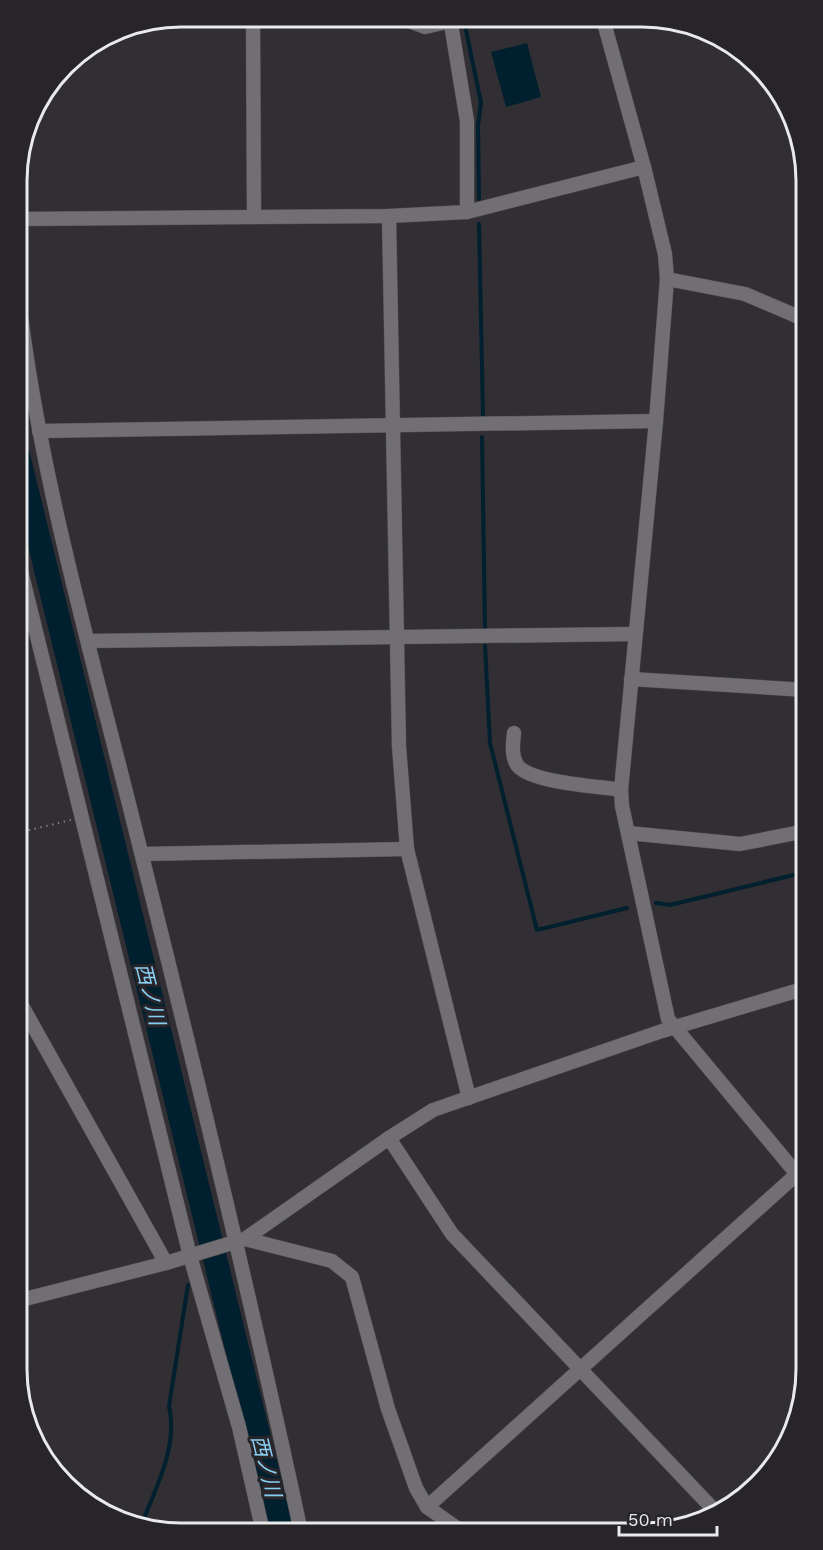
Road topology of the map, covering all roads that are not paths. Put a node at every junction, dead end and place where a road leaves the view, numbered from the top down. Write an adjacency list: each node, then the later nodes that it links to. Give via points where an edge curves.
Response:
1 (253, 27): 7 (street)
2 (451, 27): 5 (street, via 467,121)
3 (605, 27): 4 (street)
4 (644, 167): 5 (street); 9 (street, via 665,254)
5 (467, 212): 6 (street)
6 (389, 216): 7 (street); 13 (street)
7 (254, 218): 8 (street)
8 (27, 219)
9 (667, 279): 10 (street, via 745,294); 12 (street)
10 (796, 316)
11 (27, 352): 14 (street)
12 (656, 421): 13 (street); 16 (street)
13 (395, 425): 14 (street); 17 (street)
14 (39, 431): 18 (street)
15 (27, 595): 35 (street)
16 (635, 634): 17 (street); 19 (street)
17 (398, 637): 18 (street); 25 (street, via 399,746)
18 (88, 640): 26 (street)
19 (631, 679): 20 (street); 22 (street)
20 (796, 689)
21 (514, 733): 22 (street, via 513,752 518,766 533,777)
22 (621, 790): 24 (street)
23 (796, 833): 24 (street, via 740,844)
24 (628, 834): 29 (street)
25 (407, 849): 26 (street); 30 (street)
26 (142, 854): 34 (street)
27 (796, 991): 29 (street)
28 (27, 1015): 36 (street)
29 (673, 1028): 30 (street); 32 (street)
30 (469, 1098): 31 (street, via 433,1110)
31 (389, 1138): 34 (street); 38 (street, via 452,1234)
32 (796, 1172)
33 (796, 1184): 38 (street)
34 (236, 1241): 35 (street); 40 (street, via 332,1261 352,1277 387,1409 416,1488); 42 (street)
35 (195, 1254): 36 (street); 41 (street)
36 (166, 1263): 37 (street)
37 (27, 1298)
38 (580, 1372): 39 (street); 40 (street)
39 (710, 1506)
40 (427, 1507): 43 (street)
41 (261, 1523)
42 (300, 1523)
43 (450, 1523)

